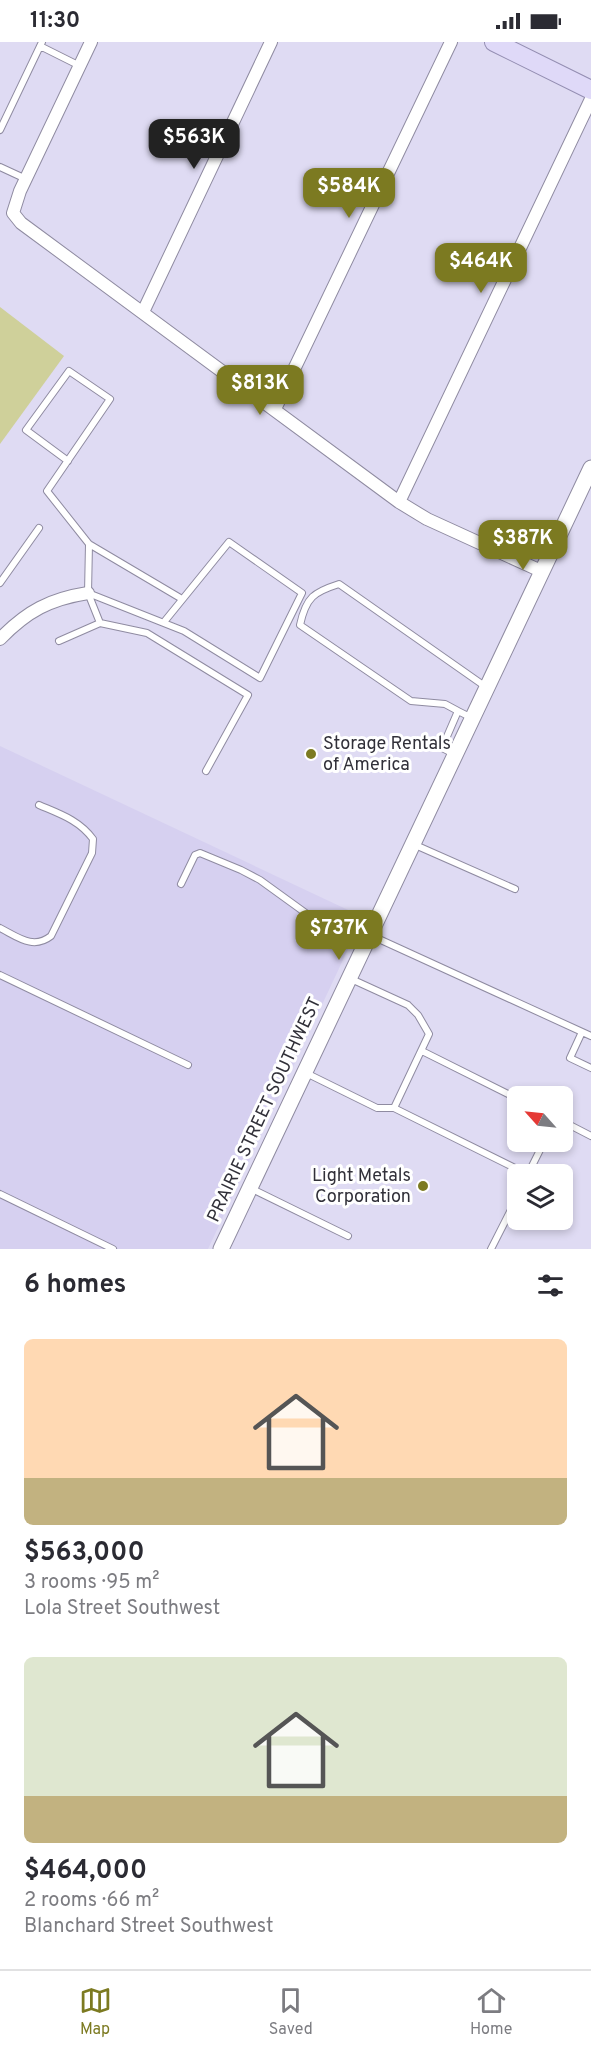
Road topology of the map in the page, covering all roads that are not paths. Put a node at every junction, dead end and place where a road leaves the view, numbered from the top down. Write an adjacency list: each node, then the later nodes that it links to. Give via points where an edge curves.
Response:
1 (91, 42): 6 (street)
2 (271, 42): 12 (street)
3 (451, 42): 13 (street)
4 (494, 42): 7 (main road)
5 (41, 44): 6 (lane); 9 (lane)
6 (80, 66): 11 (street)
7 (591, 90)
8 (591, 99): 16 (street)
9 (0, 130)
10 (0, 167): 11 (lane)
11 (26, 179): 12 (street, via 13,213 21,223)
12 (143, 312): 13 (street)
13 (275, 409): 16 (street)
14 (68, 461): 14 (lane, via 110,399 69,371 26,430); 18 (lane, via 47,491)
15 (591, 468): 19 (street, PRAIRIE STREET SOUTHWEST)
16 (399, 502): 19 (street)
17 (39, 528): 20 (lane)
18 (89, 544): 21 (lane); 24 (lane)
19 (541, 571): 29 (street, PRAIRIE STREET SOUTHWEST)
20 (0, 583)
21 (88, 593): 25 (lane); 26 (lane); 27 (street, via 62,597 36,609)
22 (302, 593): 23 (lane); 24 (lane, via 229,542); 26 (lane, via 260,678)
23 (310, 598): 29 (lane, via 339,584); 30 (lane, via 300,625 411,701 445,704)
24 (182, 599): 26 (lane)
25 (100, 622): 28 (lane); 31 (lane, via 147,633 248,696)
26 (164, 622)
27 (0, 639)
28 (59, 641)
29 (487, 688): 30 (street, PRAIRIE STREET SOUTHWEST)
30 (465, 714): 33 (street, PRAIRIE STREET SOUTHWEST, via 455,754)
31 (206, 771)
32 (39, 805): 36 (lane, via 86,829 93,839 92,853 51,936 44,942 36,943)
33 (413, 843): 35 (lane); 37 (street, PRAIRIE STREET SOUTHWEST)
34 (181, 884): 37 (lane, via 195,855 200,853 260,880 307,914)
35 (515, 889)
36 (0, 928)
37 (367, 940): 39 (street, PRAIRIE STREET SOUTHWEST); 40 (lane)
38 (0, 975): 43 (lane)
39 (349, 978): 42 (lane, via 408,1005 429,1034); 45 (street, PRAIRIE STREET SOUTHWEST)
40 (582, 1032): 41 (lane); 44 (lane, via 570,1058)
41 (591, 1036)
42 (422, 1051): 46 (lane); 47 (lane)
43 (188, 1065)
44 (591, 1068)
45 (304, 1072): 47 (lane, via 377,1108); 51 (street, PRAIRIE STREET SOUTHWEST)
46 (507, 1094)
47 (394, 1108): 50 (lane)
48 (573, 1127): 49 (lane)
49 (591, 1136)
50 (507, 1164)
51 (250, 1187): 54 (lane); 56 (street, PRAIRIE STREET SOUTHWEST)
52 (0, 1194): 55 (lane)
53 (507, 1218): 57 (lane)
54 (348, 1236)
55 (113, 1249)
56 (221, 1249)
57 (491, 1249)

